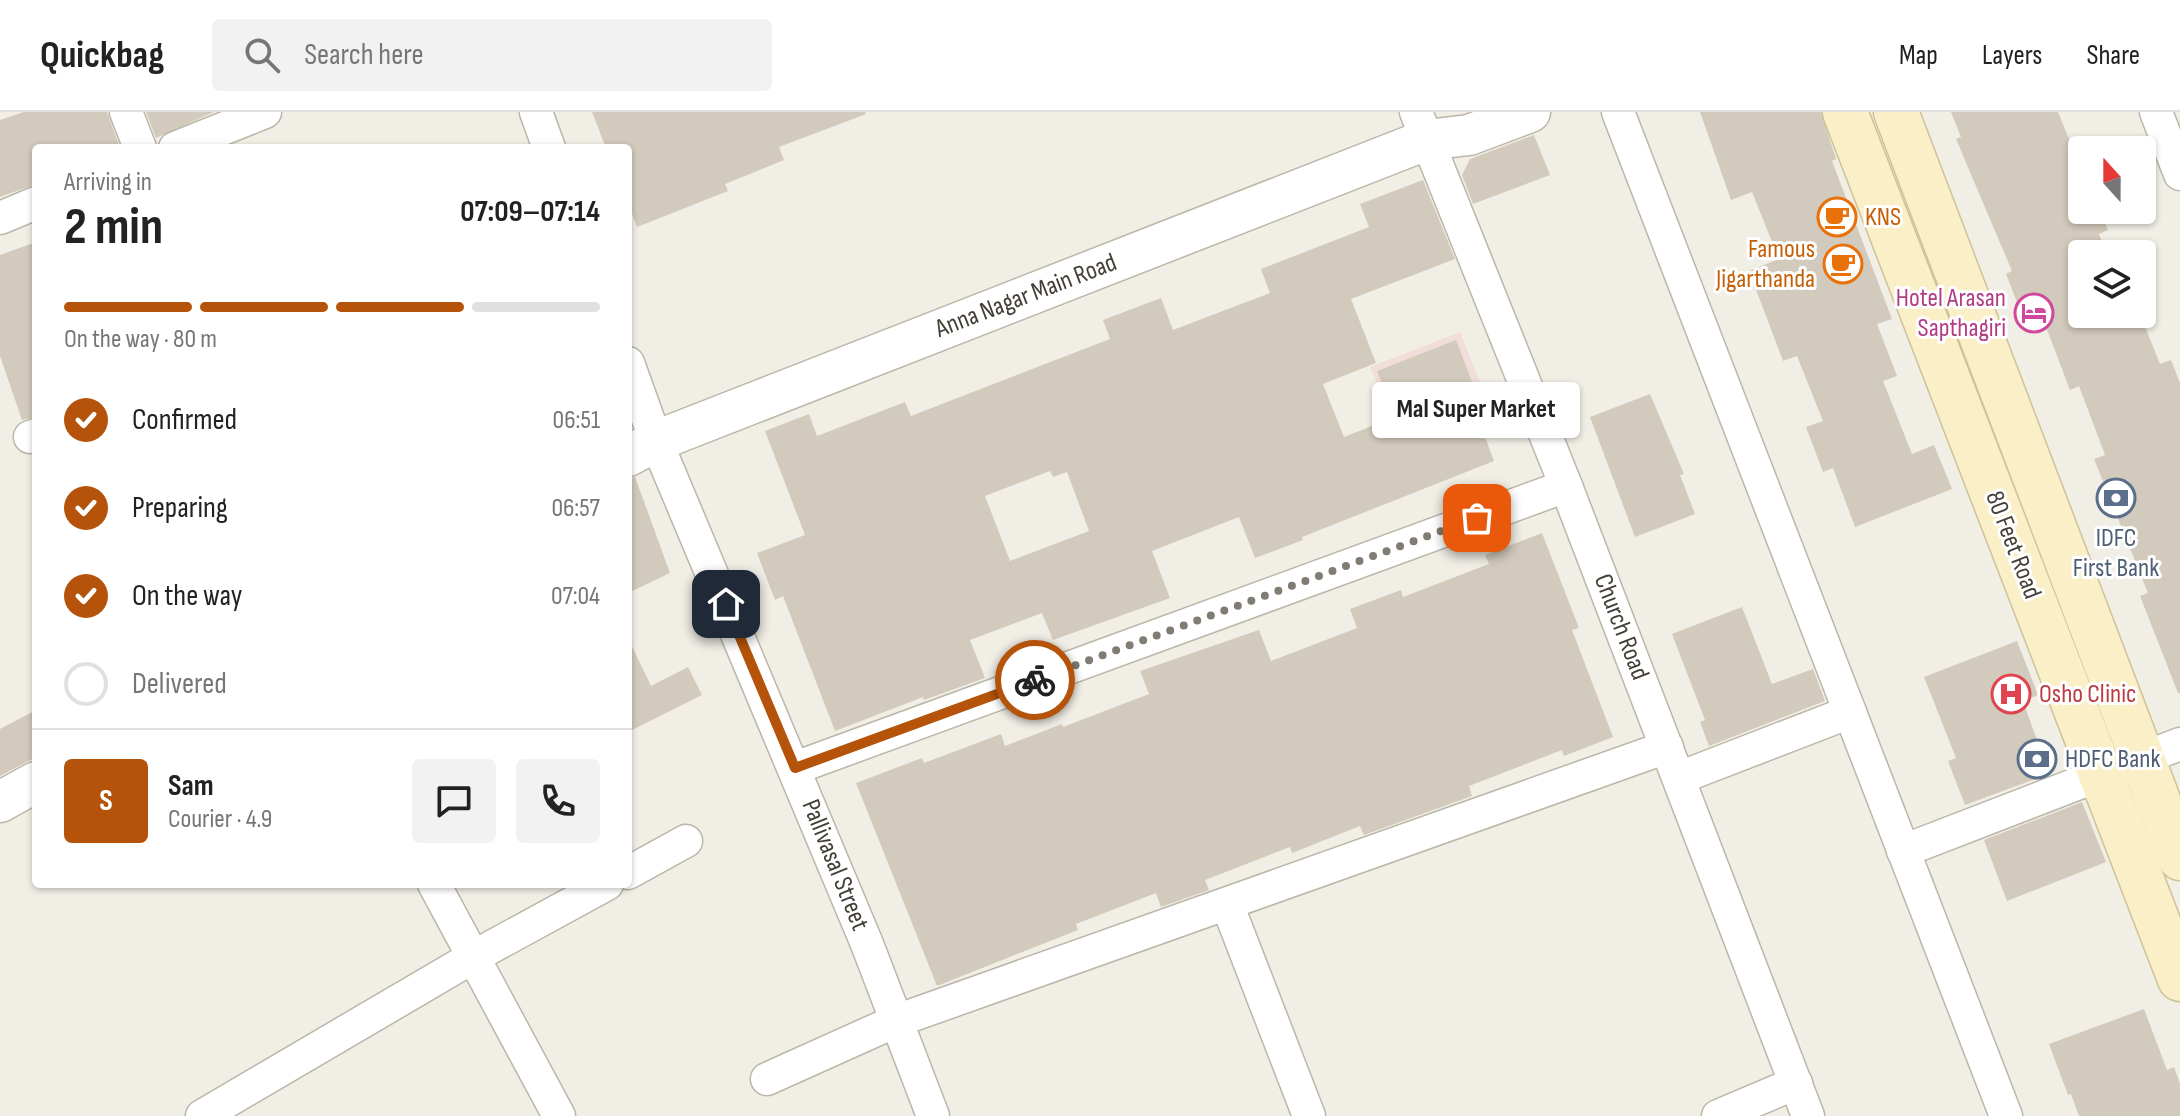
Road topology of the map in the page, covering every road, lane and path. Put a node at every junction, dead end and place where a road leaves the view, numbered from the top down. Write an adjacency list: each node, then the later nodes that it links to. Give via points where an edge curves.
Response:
1 (126, 112): 11 (street)
2 (265, 112): 12 (street)
3 (536, 112): 13 (street)
4 (1459, 112): 10 (street, Anna Nagar Main Road)
5 (1530, 112): 10 (street, Anna Nagar Main Road, via 1469,135)
6 (1618, 112): 20 (street)
7 (1845, 112): 24 (main road, 80 Feet Road)
8 (1896, 112): 22 (main road, 80 Feet Road)
9 (2156, 112): 14 (street)
10 (1421, 126): 18 (street, Anna Nagar Main Road); 19 (street, Church Road)
11 (138, 144)
12 (185, 144)
13 (548, 144)
14 (2180, 174)
15 (32, 205): 16 (street)
16 (0, 218)
17 (632, 388): 18 (street, Pallivasal Street)
18 (642, 449): 23 (street, Pallivasal Street)
19 (1566, 486): 21 (street, Church Road); 23 (street)
20 (1850, 712): 25 (street); 29 (street)
21 (1667, 747): 25 (street, Church Road); 34 (street)
22 (2162, 752): 24 (street); 30 (main road, 80 Feet Road)
23 (795, 768): 37 (street, Pallivasal Street)
24 (2103, 776): 29 (street); 36 (main road, 80 Feet Road)
25 (1679, 778): 39 (street, Church Road)
26 (32, 784): 27 (street)
27 (0, 802)
28 (686, 841): 31 (street)
29 (1903, 851): 46 (street)
30 (2180, 858)
31 (632, 871)
32 (436, 888): 35 (street)
33 (600, 888): 35 (street)
34 (1227, 904): 37 (street); 43 (street)
35 (473, 957): 40 (street); 41 (street)
36 (2180, 979)
37 (896, 1021): 38 (street); 42 (street, Pallivasal Street)
38 (767, 1079)
39 (1796, 1083): 44 (street); 45 (street, Church Road)
40 (202, 1116)
41 (559, 1116)
42 (933, 1116)
43 (1309, 1116)
44 (1718, 1116)
45 (1808, 1116)
46 (2006, 1116)

